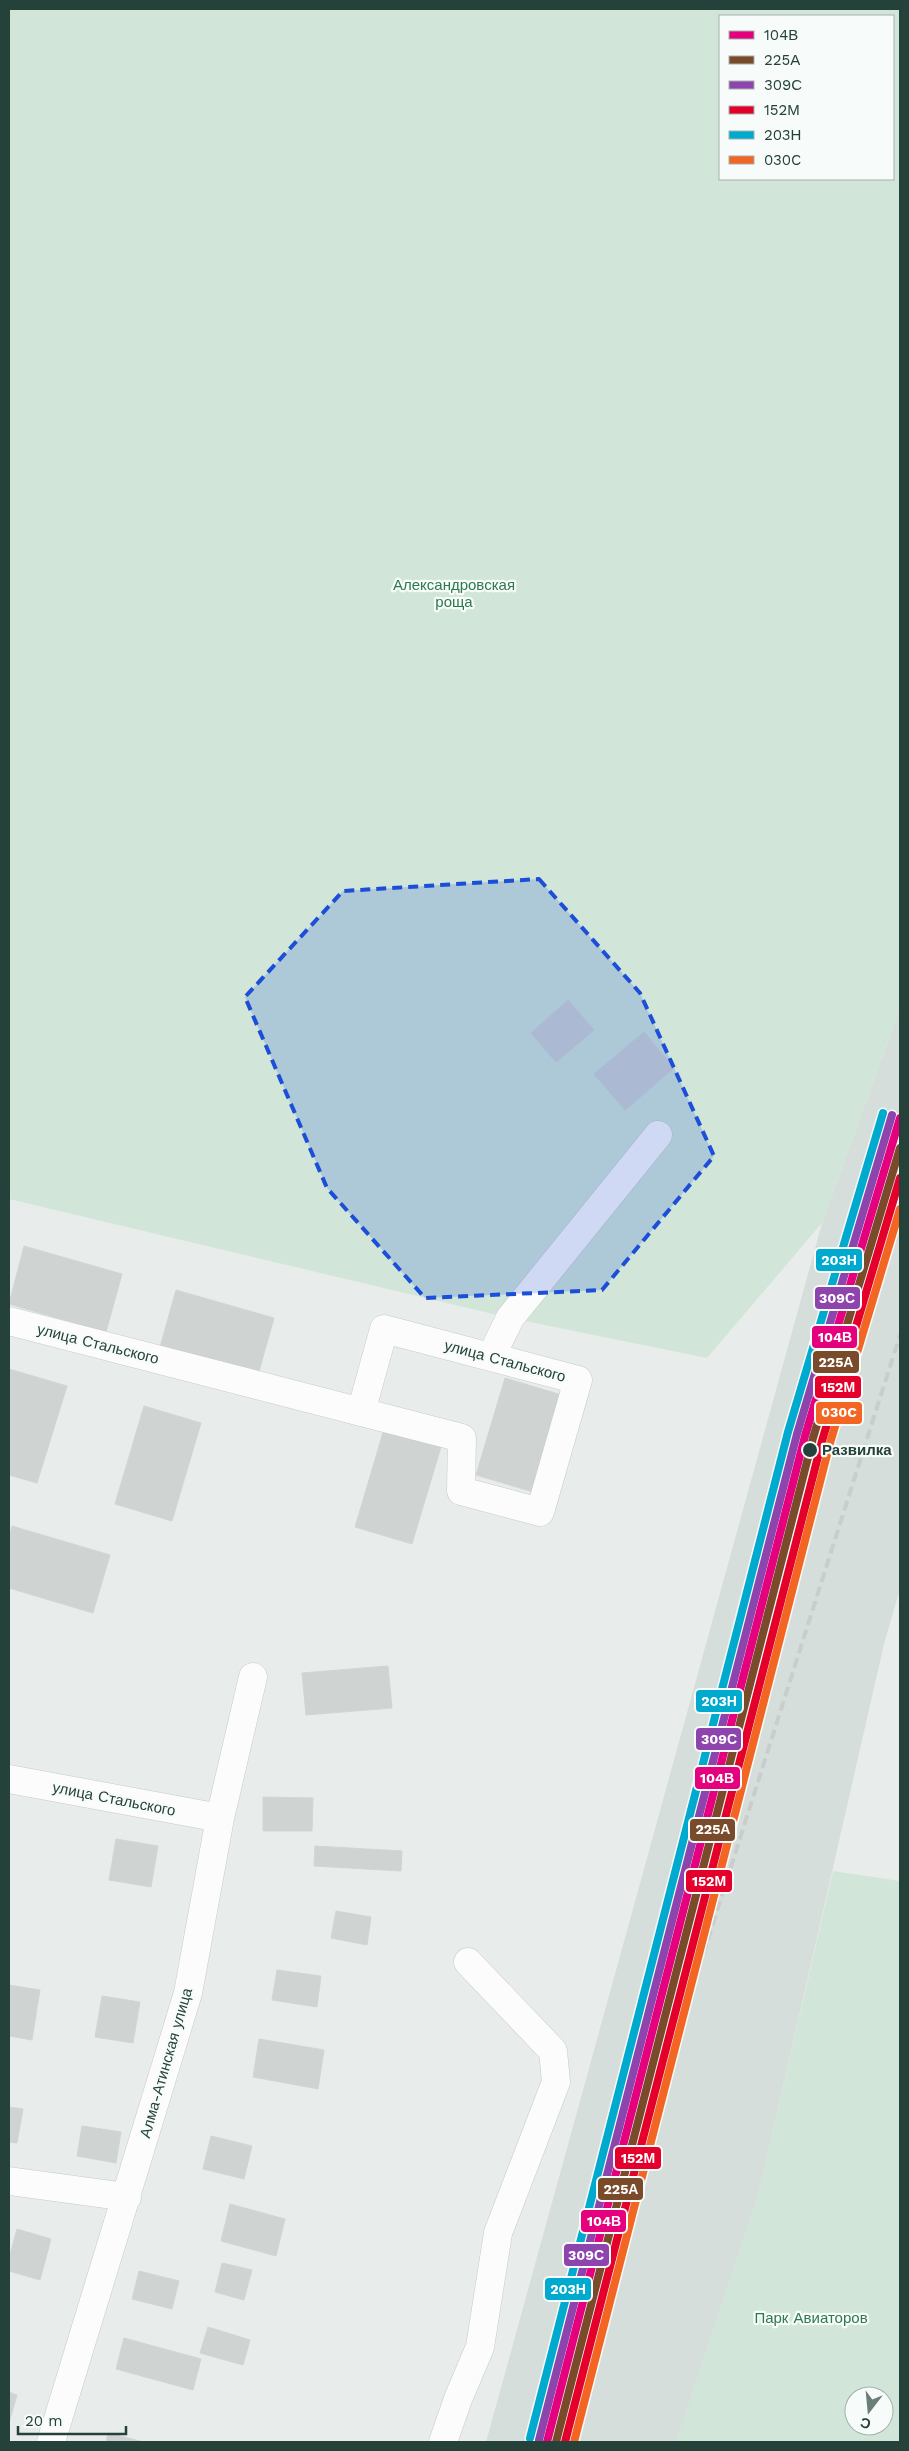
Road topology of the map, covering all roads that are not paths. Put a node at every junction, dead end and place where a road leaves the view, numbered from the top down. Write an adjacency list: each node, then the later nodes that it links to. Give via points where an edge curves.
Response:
1 (658, 1135): 3 (street, via 510,1318)
2 (9, 1321): 4 (street, улица Стальского)
3 (491, 1357): 4 (street, улица Стальского, via 384,1329); 4 (street, улица Стальского, via 578,1380 540,1512 461,1491 462,1438)
4 (361, 1412)
5 (253, 1677): 7 (street, Алма-Атинская улица)
6 (9, 1779): 7 (street, улица Стальского)
7 (220, 1818): 10 (street, Алма-Атинская улица, via 188,1993)
8 (468, 1962): 12 (street, via 553,2052 556,2082 498,2234 480,2347)
9 (9, 2181): 10 (street)
10 (127, 2197): 11 (street, Алма-Атинская улица)
11 (51, 2442)
12 (443, 2442)

